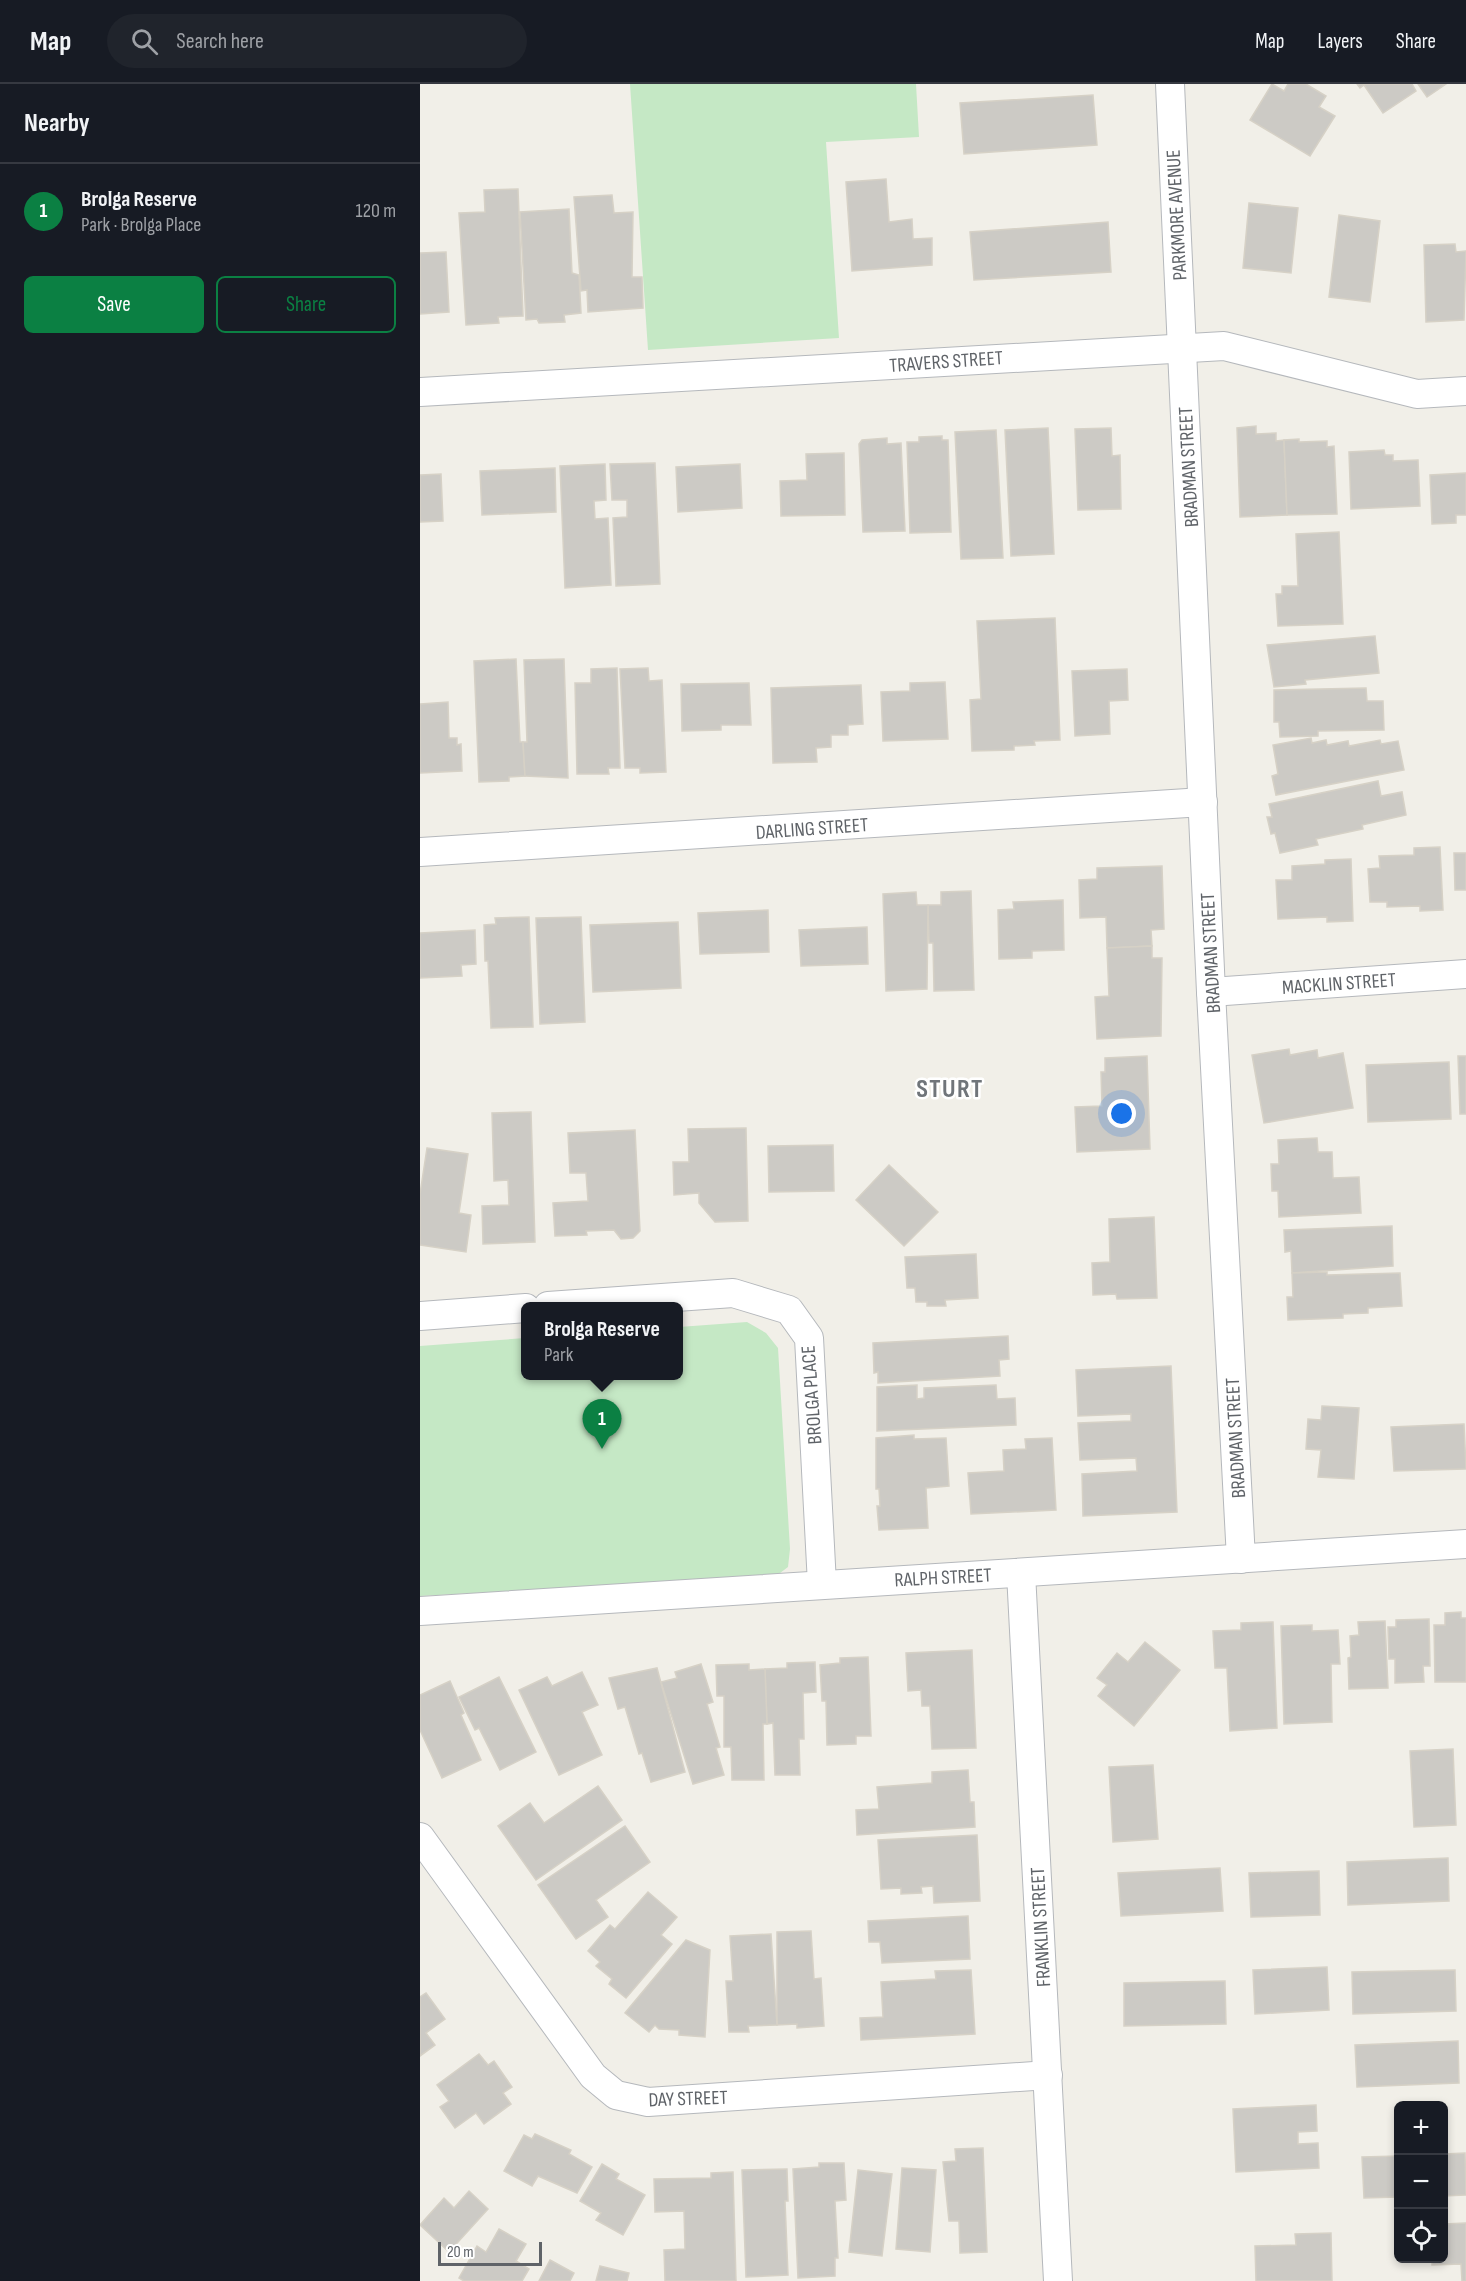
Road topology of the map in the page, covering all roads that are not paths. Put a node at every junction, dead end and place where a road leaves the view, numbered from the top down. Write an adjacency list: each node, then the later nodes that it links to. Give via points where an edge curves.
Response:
1 (1170, 84): 2 (street, PARKMORE AVENUE)
2 (1183, 346): 3 (street, TRAVERS STREET, via 1224,346 1417,394); 4 (street, TRAVERS STREET); 5 (street, BRADMAN STREET)
3 (1466, 391)
4 (420, 392)
5 (1203, 802): 6 (street, DARLING STREET); 8 (street, BRADMAN STREET)
6 (420, 852)
7 (1466, 974): 8 (street, MACKLIN STREET)
8 (1211, 992): 13 (street, BRADMAN STREET)
9 (605, 1302): 15 (street, BROLGA PLACE, via 733,1293 789,1310 809,1338)
10 (521, 1308): 11 (street)
11 (420, 1316)
12 (1466, 1544): 13 (street, RALPH STREET)
13 (1241, 1559): 14 (street, RALPH STREET)
14 (1021, 1573): 15 (street, RALPH STREET); 18 (street, FRANKLIN STREET)
15 (822, 1584): 16 (street, RALPH STREET)
16 (420, 1611)
17 (420, 1837): 18 (street, DAY STREET, via 593,2076 616,2095 648,2102)
18 (1048, 2074): 19 (street, FRANKLIN STREET)
19 (1058, 2281)

